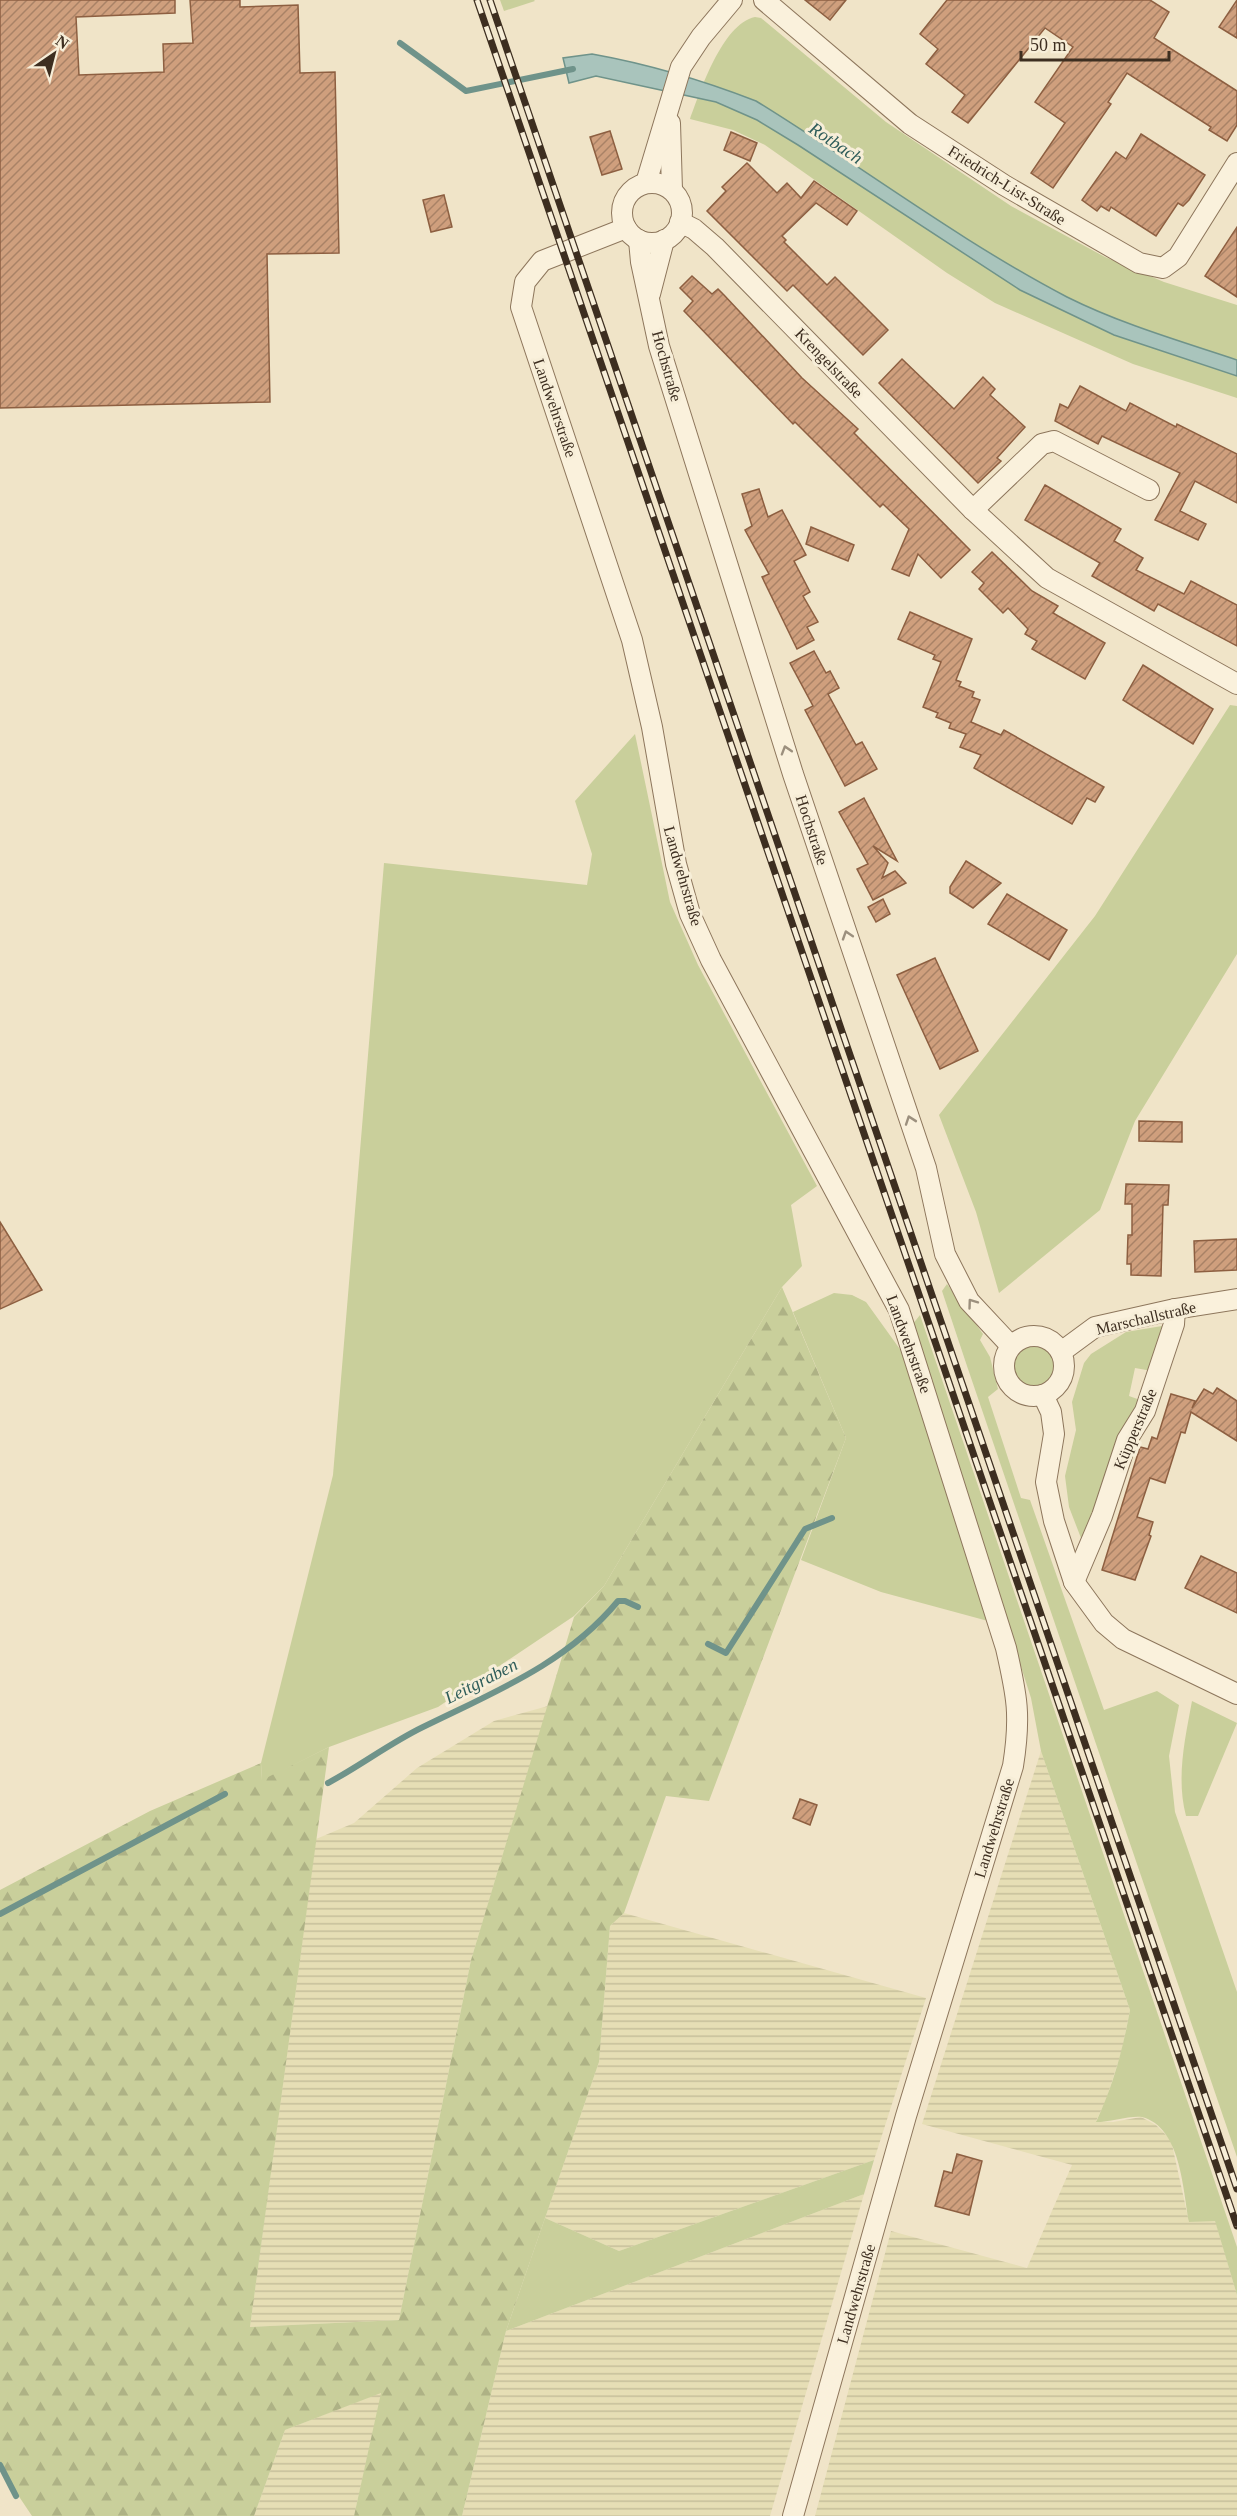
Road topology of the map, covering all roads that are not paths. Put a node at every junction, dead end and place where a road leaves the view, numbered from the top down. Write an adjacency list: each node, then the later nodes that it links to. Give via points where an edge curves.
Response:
1 (732, 0): 3 (street, via 681,67)
2 (764, 0): 4 (street, Friedrich-List-Straße, via 910,123 1004,185 1140,263 1163,268 1178,257)
3 (669, 108): 5 (street); 6 (street)
4 (1237, 164)
5 (645, 183): 6 (street); 8 (street, via 624,200 622,210)
6 (672, 190): 7 (street, via 681,205)
7 (680, 222): 9 (street, via 677,230); 12 (street, Krengelstraße, via 715,247)
8 (632, 234): 9 (street, via 647,242); 10 (street, Hochstraße); 21 (street, Landwehrstraße, via 542,261 525,282 521,307 633,640 676,864 690,914 899,1310 999,1626 1018,1700 1019,1732 1013,1766 906,2115)
9 (664, 240): 10 (street, Hochstraße)
10 (650, 294): 16 (street, Hochstraße, one-way to 10, via 969,1301 945,1254 926,1168 793,774 660,346)
11 (1149, 490): 12 (street, via 1054,441 1042,444)
12 (973, 510): 13 (street, Krengelstraße, via 1047,578)
13 (1237, 684)
14 (1237, 1299): 15 (street, Marschallstraße)
15 (1175, 1309): 17 (street, Marschallstraße, via 1095,1327); 19 (street, Küpperstraße, via 1174,1324 1145,1411 1127,1440)
16 (1011, 1346): 17 (street, via 1020,1339 1043,1337 1054,1342); 18 (street, via 1005,1357 1007,1380 1025,1395)
17 (1061, 1352): 18 (street, via 1064,1375 1058,1385)
18 (1043, 1395): 19 (street, via 1054,1434 1046,1482)
19 (1074, 1582): 20 (street, via 1099,1617 1123,1639)
20 (1237, 1694)
21 (793, 2516)

